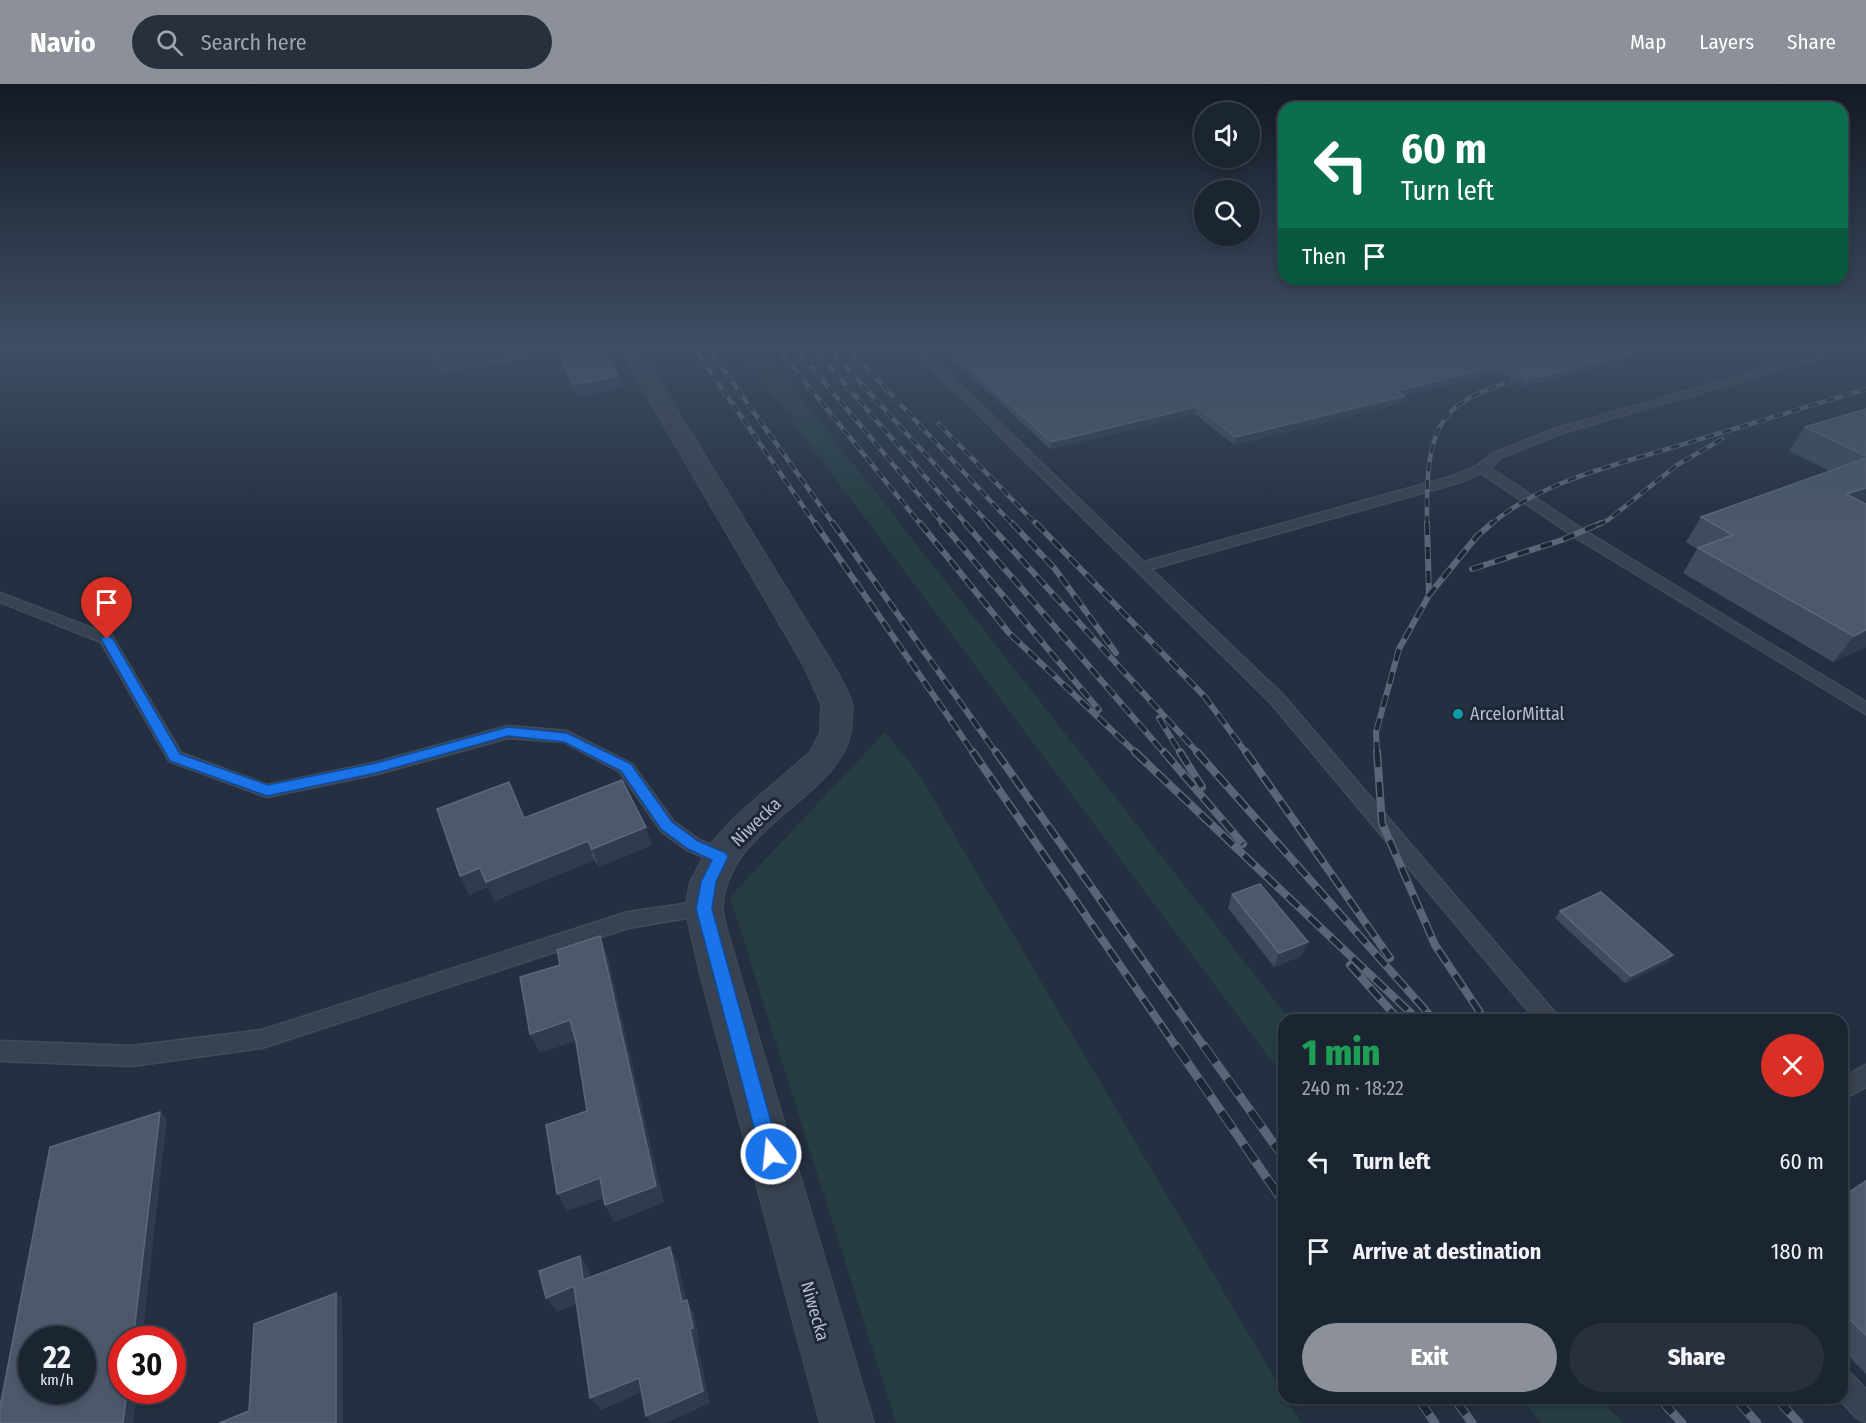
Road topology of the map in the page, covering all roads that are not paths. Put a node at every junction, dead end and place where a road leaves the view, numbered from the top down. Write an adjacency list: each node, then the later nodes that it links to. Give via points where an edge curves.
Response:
1 (664, 407): 8 (street, Niwecka, via 819,666 837,704 836,734 823,759 746,827)
2 (978, 407): 5 (lane)
3 (1641, 407): 4 (lane, via 1522,444)
4 (1482, 468): 5 (lane); 7 (lane, via 1580,534)
5 (1143, 567): 10 (lane, via 1277,699)
6 (0, 597): 8 (lane, via 107,639 175,757 267,791 376,768 508,732 567,737 626,768 667,826 693,845)
7 (1866, 708)
8 (721, 857): 9 (street, Niwecka, via 709,882)
9 (704, 909): 11 (lane, via 628,920 262,1039 132,1056); 16 (street, Niwecka)
10 (1544, 1014)
11 (0, 1051)
12 (1866, 1075): 13 (lane)
13 (1848, 1086)
14 (1848, 1390): 15 (lane)
15 (1866, 1409)
16 (847, 1423)

